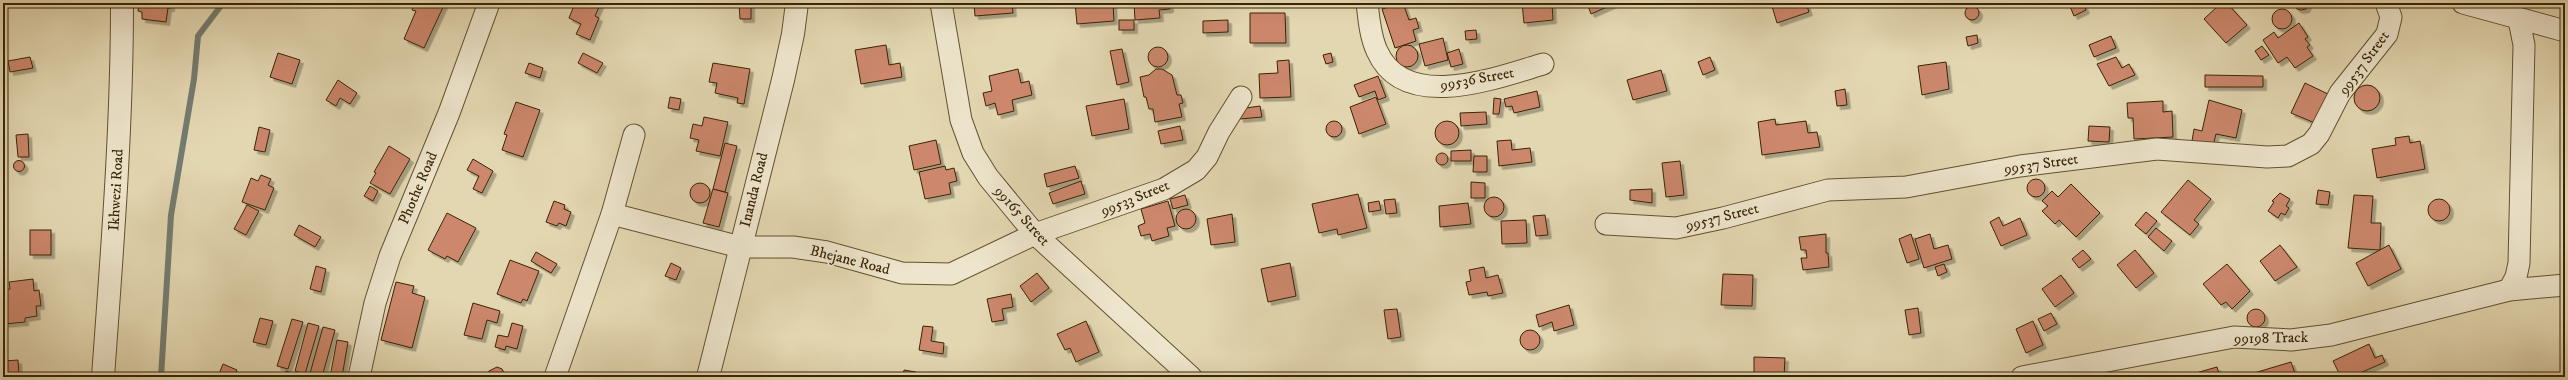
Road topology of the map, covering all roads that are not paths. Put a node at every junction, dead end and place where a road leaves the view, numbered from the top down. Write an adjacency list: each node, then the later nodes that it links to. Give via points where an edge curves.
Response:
1 (122, 3): 19 (street, Ikhwezi Road, via 122,68)
2 (489, 3): 20 (street, Phothe Road, via 449,113 390,256 375,303)
3 (797, 3): 16 (street, Inanda Road, via 783,80)
4 (941, 3): 15 (street, 99165 Street, via 961,120 973,153 988,177)
5 (1367, 3): 10 (street, 99536 Street, via 1377,52 1392,71 1421,86 1462,85 1499,78)
6 (2386, 3): 14 (street, 99537 Street, via 2391,17 2387,34 2340,94 2320,134 2310,144 2288,156 2267,157 2157,149 2020,166 1906,187 1828,190 1676,228)
7 (2463, 3): 8 (street)
8 (2519, 20): 9 (street); 18 (street, via 2524,45 2519,263 2516,277)
9 (2565, 31)
10 (1543, 64)
11 (1241, 97): 15 (street, 99533 Street, via 1207,157 1196,170 1164,189)
12 (634, 135): 13 (street)
13 (612, 214): 16 (street, Bhejane Road); 21 (street)
14 (1606, 224)
15 (1035, 234): 16 (street, Bhejane Road, via 951,274 902,273 827,252 793,247); 23 (street, 99165 Street)
16 (740, 247): 22 (street, Inanda Road)
17 (2565, 285): 18 (street, 99198 Track)
18 (2509, 290): 24 (street, 99198 Track, via 2331,335 2291,340 2234,338)
19 (103, 377)
20 (360, 377)
21 (556, 377)
22 (708, 377)
23 (1191, 377)
24 (2022, 377)

